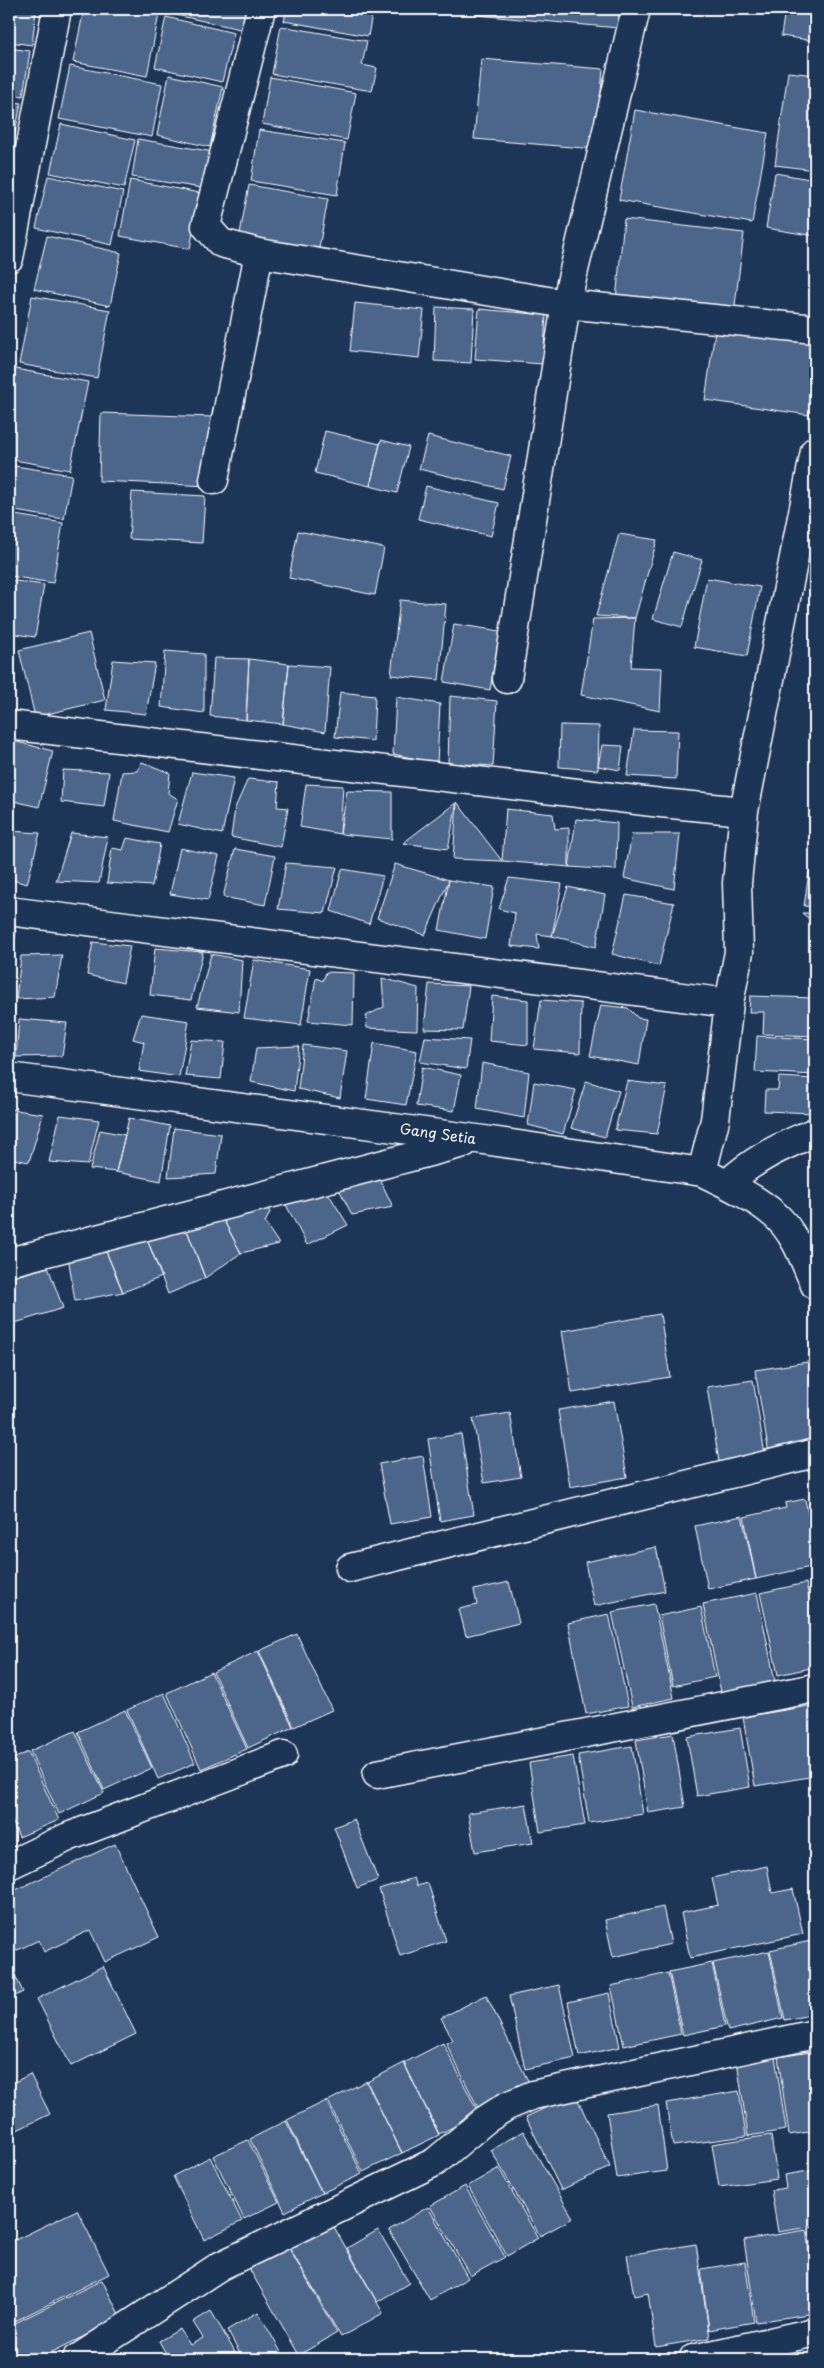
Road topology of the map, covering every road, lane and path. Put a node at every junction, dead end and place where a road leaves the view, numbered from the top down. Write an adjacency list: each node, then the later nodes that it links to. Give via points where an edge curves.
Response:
1 (57, 9): 5 (street)
2 (261, 9): 4 (street, via 206,226 221,243)
3 (636, 9): 6 (street)
4 (259, 254): 6 (street); 9 (street)
5 (9, 258)
6 (566, 304): 7 (street); 10 (street)
7 (815, 329)
8 (815, 450): 12 (street)
9 (214, 480)
10 (507, 679)
11 (9, 725): 12 (street)
12 (744, 811): 14 (street, via 737,883 739,952)
13 (9, 911): 14 (street)
14 (730, 1002): 18 (street, via 715,1120)
15 (9, 1077): 17 (street, Gang Setia)
16 (815, 1132): 19 (street, via 769,1152 751,1164 736,1176)
17 (477, 1139): 18 (street, Gang Setia); 20 (street)
18 (702, 1172): 19 (street, Gang Setia)
19 (736, 1188): 21 (street, Gang Setia, via 776,1216 794,1241)
20 (9, 1262)
21 (815, 1285)
22 (815, 1453): 23 (street)
23 (350, 1568)
24 (815, 1688): 26 (street)
25 (283, 1755): 27 (street, via 68,1837)
26 (377, 1774)
27 (9, 1866)
28 (815, 2034): 30 (street, via 533,2095 507,2106 435,2162 220,2266)
29 (815, 2332): 31 (street)
30 (77, 2359)
31 (693, 2359)

